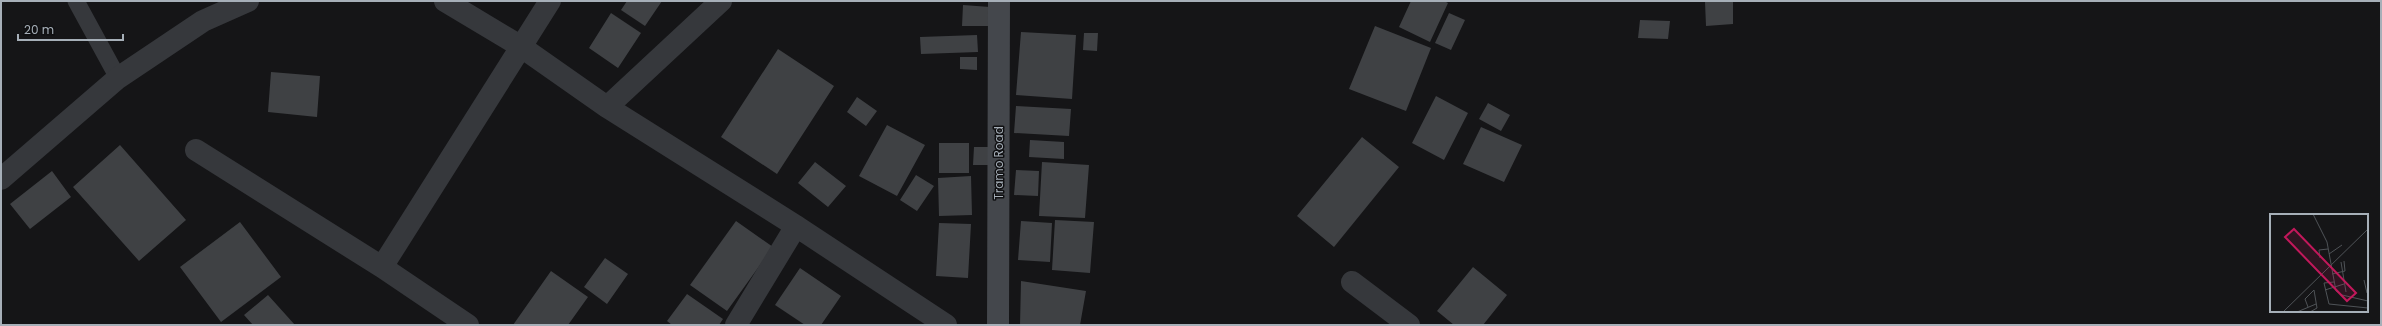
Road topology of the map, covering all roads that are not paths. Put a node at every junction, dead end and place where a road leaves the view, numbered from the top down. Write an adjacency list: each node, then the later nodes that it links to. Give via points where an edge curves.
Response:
1 (76, 1): 8 (lane)
2 (248, 1): 8 (street, via 203,21)
3 (445, 1): 7 (street)
4 (550, 1): 7 (street)
5 (721, 1): 9 (street)
6 (999, 1): 18 (street, Tramo Road)
7 (520, 46): 9 (street); 13 (street)
8 (118, 78): 11 (street)
9 (608, 107): 12 (street)
10 (196, 150): 13 (street)
11 (1, 180)
12 (796, 226): 16 (street); 17 (street)
13 (382, 267): 15 (street)
14 (1352, 282): 19 (street)
15 (468, 325)
16 (736, 325)
17 (946, 325)
18 (998, 325)
19 (1409, 325)

